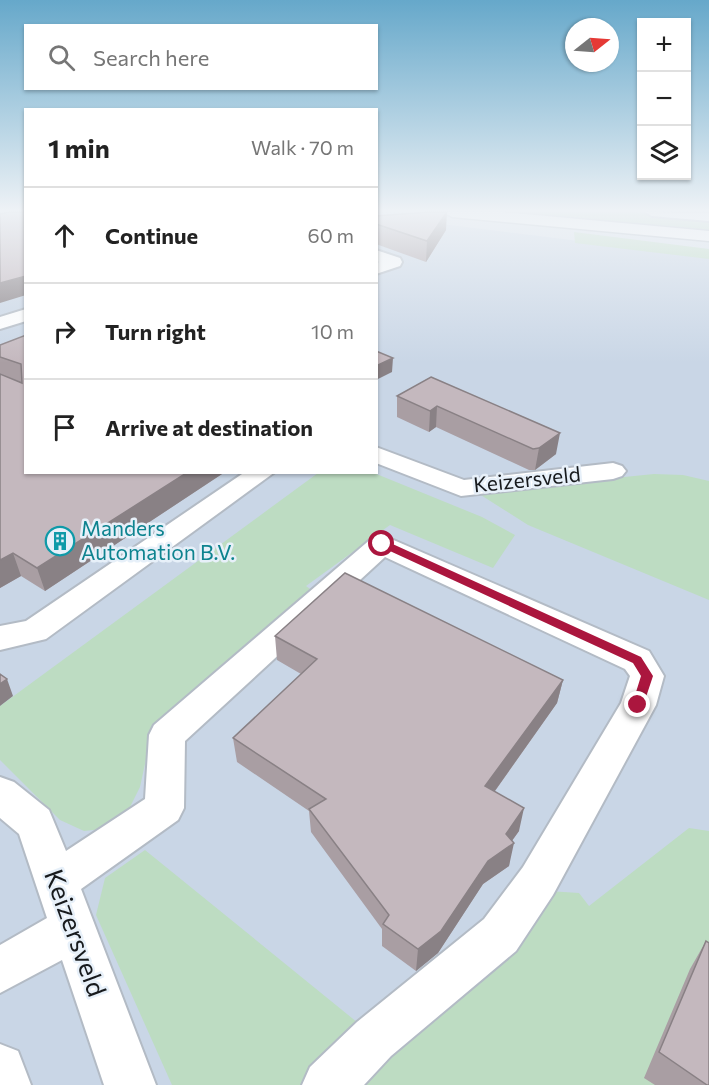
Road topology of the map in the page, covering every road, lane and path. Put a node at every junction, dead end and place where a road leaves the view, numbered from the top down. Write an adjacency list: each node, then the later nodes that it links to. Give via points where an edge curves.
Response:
1 (392, 263): 2 (street)
2 (378, 268)
3 (24, 316): 4 (street)
4 (0, 323)
5 (378, 455): 6 (street, Keizersveld, via 461,488)
6 (612, 471)
7 (260, 474): 8 (street, via 34,631)
8 (0, 638)
9 (0, 794): 10 (street, Keizersveld, via 35,823)
10 (56, 882): 11 (street, Keizersveld); 16 (street, via 164,808 167,735 382,544 637,660 647,676 638,705 538,881 500,935 374,1040)
11 (73, 928): 12 (street); 15 (street, Keizersveld)
12 (0, 970)
13 (0, 1069): 14 (street)
14 (5, 1085)
15 (130, 1085)
16 (328, 1085)

